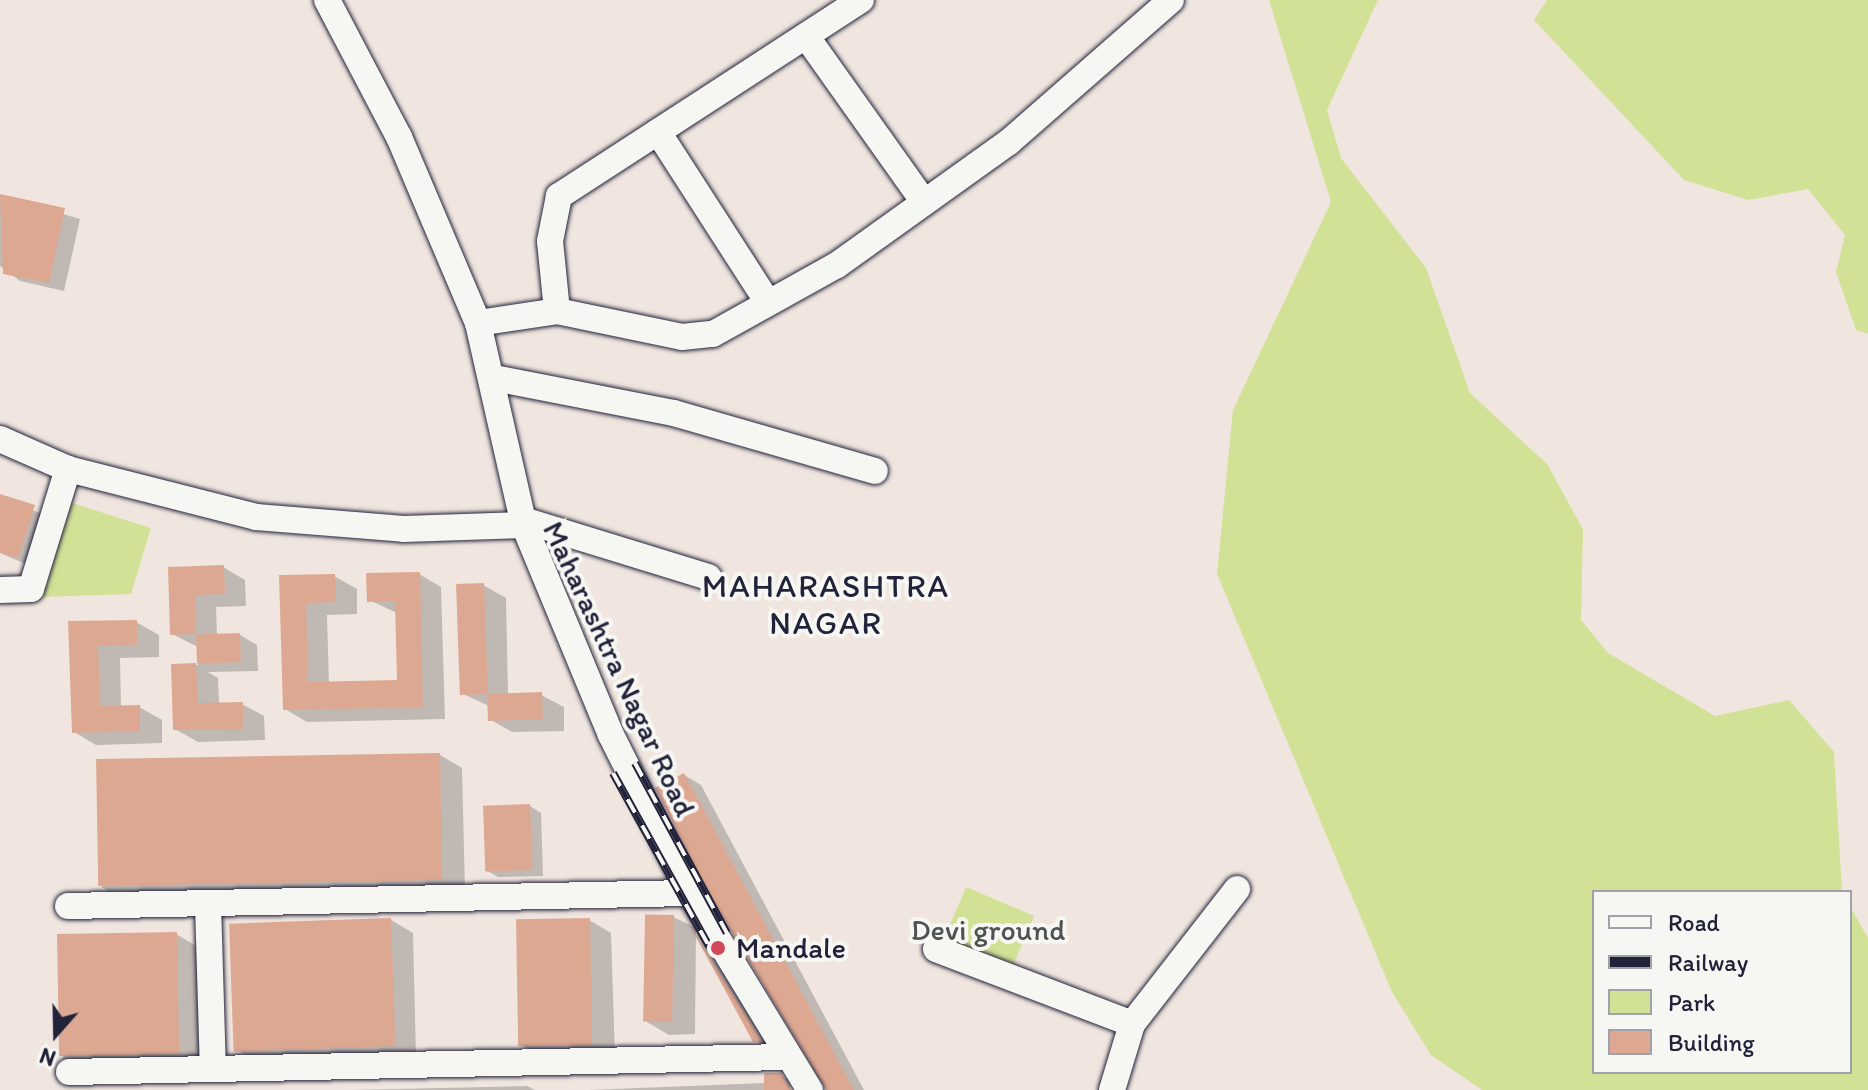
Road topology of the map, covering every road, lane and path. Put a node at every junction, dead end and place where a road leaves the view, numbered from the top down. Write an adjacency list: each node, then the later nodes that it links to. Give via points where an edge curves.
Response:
1 (327, 0): 9 (street, via 399,137)
2 (861, 0): 4 (street)
3 (1171, 0): 6 (street, via 1009,142)
4 (806, 36): 5 (street); 6 (street)
5 (658, 132): 7 (street); 8 (street, via 559,196 550,241)
6 (924, 202): 7 (street)
7 (768, 303): 8 (street, via 699,337)
8 (557, 311): 9 (street)
9 (478, 323): 10 (street)
10 (494, 378): 13 (street, via 674,413); 14 (street)
11 (0, 439): 12 (street, Maharashtra Nagar Road)
12 (68, 469): 14 (street, Maharashtra Nagar Road, via 175,501 306,523); 16 (street, via 31,589)
13 (875, 471)
14 (523, 523): 15 (street); 18 (street, Maharashtra Nagar Road, via 611,735)
15 (708, 577)
16 (0, 590)
17 (1237, 889): 22 (street)
18 (690, 893): 19 (street); 23 (street, Maharashtra Nagar Road)
19 (208, 904): 20 (street); 24 (street)
20 (68, 906)
21 (936, 949): 22 (street)
22 (1132, 1024): 27 (street)
23 (784, 1057): 24 (street); 26 (street, Maharashtra Nagar Road)
24 (213, 1069): 25 (street)
25 (69, 1072)
26 (810, 1090)
27 (1112, 1090)

